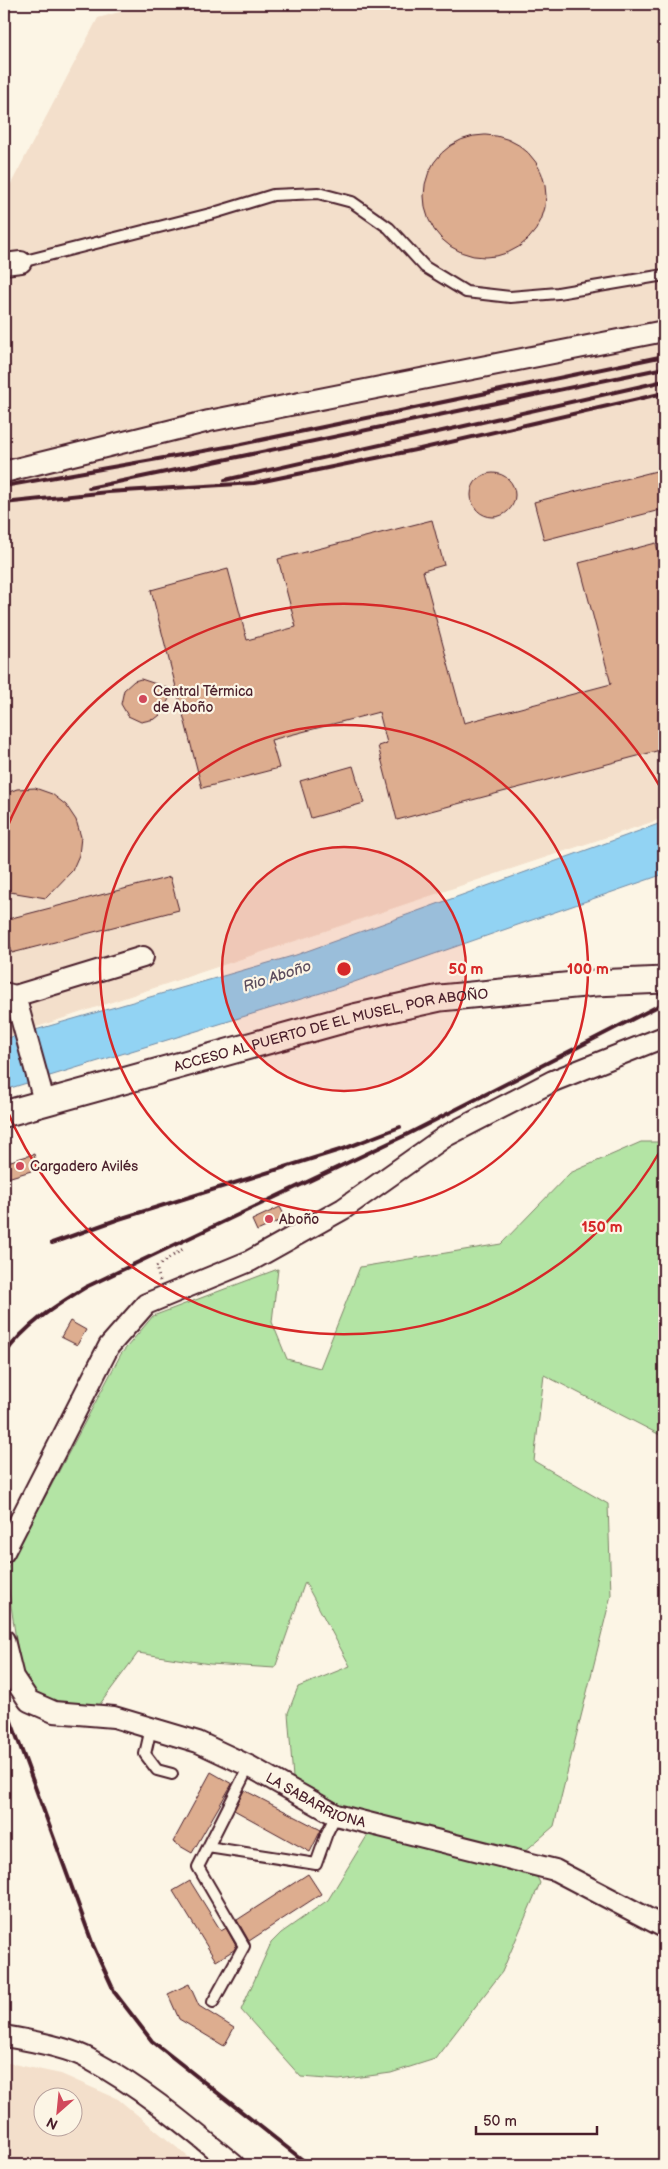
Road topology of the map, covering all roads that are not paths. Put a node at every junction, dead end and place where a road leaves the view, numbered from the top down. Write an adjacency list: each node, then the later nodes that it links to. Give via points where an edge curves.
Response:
1 (12, 263): 2 (lane, via 214,213 273,195 318,194 352,202 389,228 425,267 466,292 510,297 558,293)
2 (664, 275)
3 (664, 331): 4 (street, via 209,421)
4 (4, 472)
5 (143, 957): 7 (street)
6 (664, 980): 9 (street, ACCESO AL PUERTO DE EL MUSEL, POR ABOÑO, via 595,983 440,998)
7 (10, 995): 9 (street)
8 (664, 1037): 11 (street, via 553,1081 446,1136 342,1209 250,1261 146,1304 109,1346)
9 (42, 1096): 10 (street, ACCESO AL PUERTO DE EL MUSEL, POR ABOÑO)
10 (4, 1114)
11 (4, 1552)
12 (4, 1640): 13 (street, LA SABARRIONA, via 13,1677 29,1701 54,1712 114,1717)
13 (151, 1728): 14 (street, LA SABARRIONA, via 198,1742); 15 (lane, via 145,1754 157,1770)
14 (249, 1766): 16 (street, LA SABARRIONA); 17 (lane)
15 (172, 1774)
16 (336, 1815): 17 (lane, via 316,1864); 18 (street, LA SABARRIONA, via 555,1870)
17 (208, 1847): 19 (lane, via 198,1867 244,1946)
18 (664, 1927)
19 (213, 2002)
20 (4, 2036): 21 (street, via 31,2040 87,2058 153,2100)
21 (234, 2165)

